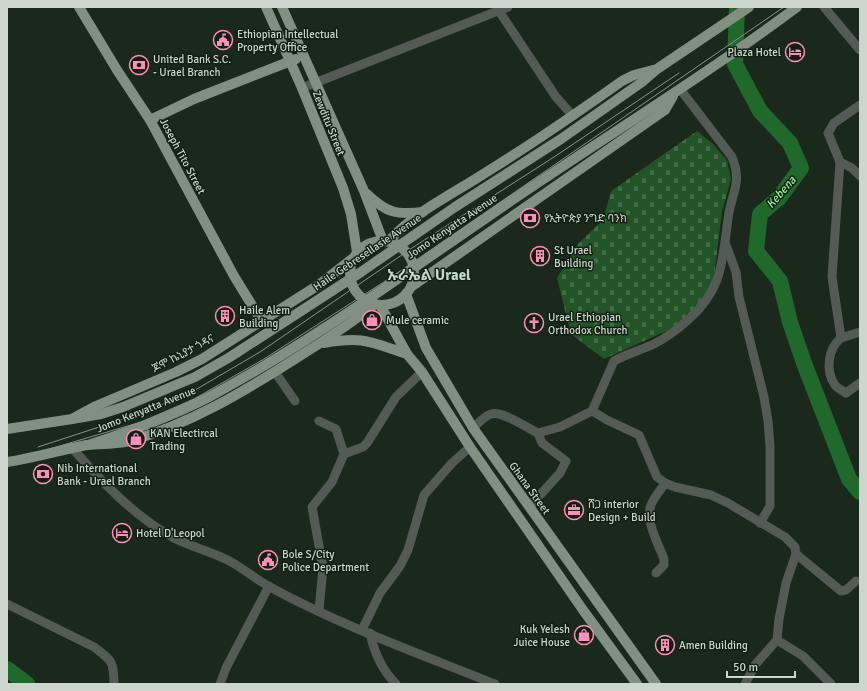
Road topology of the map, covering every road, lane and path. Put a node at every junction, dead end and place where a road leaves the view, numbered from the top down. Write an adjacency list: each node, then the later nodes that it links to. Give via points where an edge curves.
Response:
1 (79, 7): 18 (main road, Joseph Tito Street, via 116,70)
2 (266, 7): 11 (main road, Zewditu Street)
3 (282, 7): 10 (main road, Zewditu Street)
4 (508, 7): 8 (street)
5 (749, 7): 12 (main road, Haile Gebresellasie Avenue)
6 (797, 7): 15 (main road, Jomo Kenyatta Avenue)
7 (824, 7): 9 (street)
8 (499, 11): 13 (street); 17 (street, via 556,98)
9 (860, 50)
10 (302, 57): 11 (main road); 13 (main road, Zewditu Street)
11 (291, 62): 14 (main road, Zewditu Street); 18 (main road)
12 (657, 69): 17 (main road, Haile Gebresellasie Avenue, via 622,81); 38 (main road, Haile Gebresellasie Avenue, via 560,139 230,357 195,377 122,407)
13 (314, 83): 14 (street); 21 (main road, Zewditu Street)
14 (302, 88): 25 (main road, Zewditu Street, via 349,204)
15 (678, 91): 24 (street, via 732,157 736,167 738,179 728,218); 26 (main road, via 665,110); 43 (main road, Jomo Kenyatta Avenue, via 264,365 208,397 165,417)
16 (860, 105): 19 (street, via 834,122 828,132)
17 (573, 116): 22 (main road, Haile Gebresellasie Avenue)
18 (150, 120): 28 (main road, Joseph Tito Street, via 234,276)
19 (840, 162): 20 (street); 30 (street, via 832,277)
20 (860, 176)
21 (364, 191): 22 (main road, via 376,203 393,212 403,214); 23 (main road, Zewditu Street)
22 (425, 211): 23 (main road, Haile Gebresellasie Avenue, via 397,231)
23 (389, 242): 25 (main road, via 373,242 364,246); 26 (main road, via 405,250 411,258)
24 (726, 245): 37 (street, via 712,294 702,307 655,344 614,361); 50 (street, via 736,272 739,297 768,421 770,506)
25 (355, 256): 27 (main road, via 350,277 353,287 360,297); 28 (main road, ጆሞ ኬኒያታ ጎዳና, via 320,284)
26 (410, 286): 27 (main road, via 394,302); 41 (main road, Ghana Street, via 426,348)
27 (374, 304): 31 (main road); 32 (main road)
28 (262, 320): 38 (main road, ጆሞ ኬኒያታ ጎዳና, via 202,359)
29 (860, 332): 30 (street)
30 (841, 338): 35 (street, via 834,344 829,360 835,385 846,393)
31 (318, 345): 32 (main road, via 345,339 364,340); 33 (main road)
32 (407, 354): 34 (main road)
33 (275, 372): 36 (street); 43 (main road, via 196,416 166,429 115,444)
34 (422, 372): 44 (main road); 46 (street, via 396,397 367,443)
35 (860, 383)
36 (295, 402)
37 (592, 411): 42 (street, via 560,427); 48 (street, via 639,435 657,477)
38 (72, 419): 40 (main road, ጆሞ ኬኒያታ ጎዳና)
39 (319, 421): 46 (street, via 336,429)
40 (7, 428)
41 (473, 428): 42 (street, via 495,413 512,419); 49 (main road, Ghana Street)
42 (538, 434): 49 (street, via 542,443 566,461 560,473)
43 (88, 445): 45 (main road)
44 (470, 447): 57 (street, via 424,495 408,550 400,566 380,593); 63 (main road)
45 (73, 449): 47 (main road); 54 (street, via 112,491 155,527 185,543 234,563)
46 (344, 454): 56 (street, via 332,482 312,507 323,568)
47 (7, 462)
48 (665, 483): 50 (street, via 711,495); 52 (street, via 651,504 650,512 650,520 664,559 664,565)
49 (529, 506): 64 (main road, Ghana Street)
50 (760, 523): 51 (street, via 792,542)
51 (796, 554): 53 (street, via 841,590 846,590); 58 (street, via 786,583)
52 (656, 573)
53 (856, 581)
54 (269, 586): 56 (street); 61 (street)
55 (7, 604): 60 (street, via 94,647 110,660 115,670)
56 (319, 610): 57 (street)
57 (366, 632): 59 (street); 62 (street)
58 (777, 640): 65 (street); 66 (street, via 803,656)
59 (393, 683)
60 (114, 684)
61 (220, 684)
62 (495, 684)
63 (637, 684)
64 (656, 684)
65 (744, 684)
66 (831, 684)

